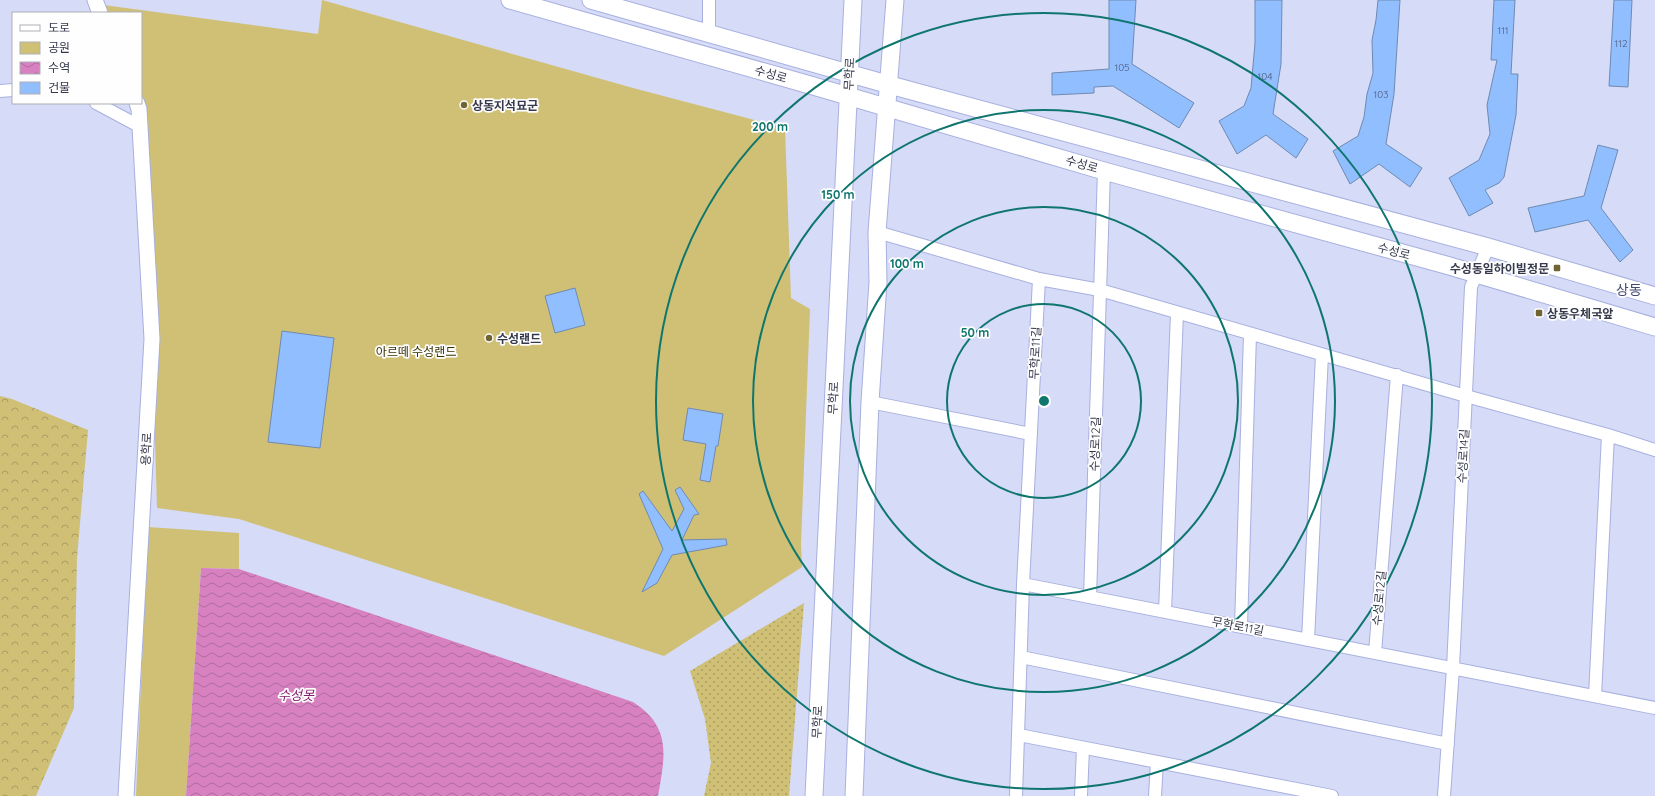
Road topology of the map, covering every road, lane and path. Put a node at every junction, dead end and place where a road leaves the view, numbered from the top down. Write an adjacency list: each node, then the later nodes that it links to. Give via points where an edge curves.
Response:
1 (95, 0): 7 (street)
2 (510, 0): 13 (main road, 수성로)
3 (591, 0): 8 (main road, 수성로)
4 (709, 0): 8 (street)
5 (852, 0): 9 (main road, 무학로)
6 (895, 0): 10 (main road)
7 (100, 12)
8 (709, 34): 9 (main road, 수성로)
9 (850, 74): 10 (main road, 수성로); 13 (main road, 무학로)
10 (890, 85): 16 (main road); 20 (main road, 수성로)
11 (12, 90): 12 (street)
12 (0, 91)
13 (848, 96): 16 (main road, 수성로); 50 (main road, 무학로)
14 (98, 104): 17 (street)
15 (137, 104): 17 (street, 용학로)
16 (888, 108): 18 (main road, 수성로); 19 (main road)
17 (139, 126): 49 (street, 용학로, via 152,339)
18 (1104, 170): 21 (main road, 수성로); 23 (street, 수성로12길)
19 (877, 232): 22 (street); 31 (main road, via 878,282)
20 (1488, 247): 21 (street, 수성로14길); 24 (main road, 수성로)
21 (1477, 274): 26 (main road, 수성로); 30 (street, 수성로14길, via 1471,287)
22 (1039, 279): 23 (street); 32 (street, 무학로11길)
23 (1100, 290): 25 (street); 36 (street, 수성로12길)
24 (1655, 296)
25 (1177, 313): 27 (street); 37 (street)
26 (1655, 326)
27 (1250, 334): 28 (street); 38 (street)
28 (1322, 355): 29 (street); 39 (street)
29 (1397, 375): 30 (street); 40 (street, 수성로12길)
30 (1466, 396): 33 (street); 42 (street, 수성로14길)
31 (870, 402): 32 (street); 51 (main road)
32 (1031, 434): 35 (street, 무학로11길)
33 (1608, 435): 34 (street); 43 (street)
34 (1655, 450)
35 (1023, 584): 36 (street, 무학로11길); 41 (street, 무학로11길)
36 (1090, 597): 37 (street, 무학로11길)
37 (1165, 612): 38 (street, 무학로11길)
38 (1241, 627): 39 (street, 무학로11길)
39 (1308, 640): 40 (street, 무학로11길)
40 (1375, 653): 42 (street, 무학로11길)
41 (1021, 657): 45 (street, 무학로11길); 46 (street)
42 (1453, 668): 43 (street); 46 (street, 수성로14길)
43 (1595, 696): 44 (street)
44 (1655, 708)
45 (1019, 735): 47 (street); 52 (street, 무학로11길)
46 (1448, 744): 56 (street, 수성로14길)
47 (1084, 748): 48 (street); 53 (street)
48 (1157, 762): 54 (street); 55 (street)
49 (126, 796)
50 (814, 796)
51 (854, 796)
52 (1016, 796)
53 (1081, 796)
54 (1155, 796)
55 (1332, 796)
56 (1444, 796)

